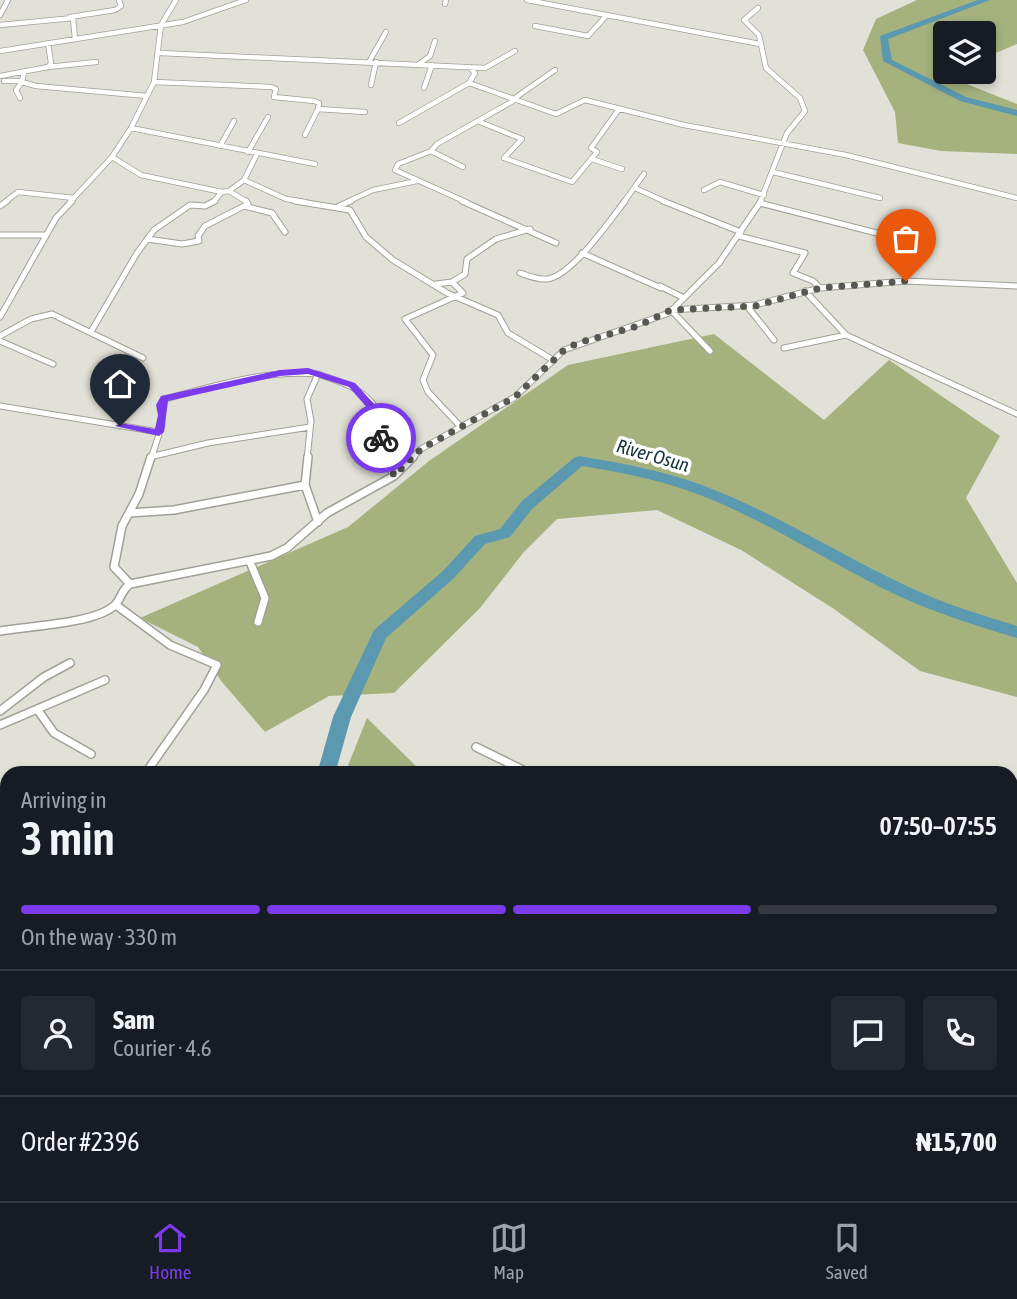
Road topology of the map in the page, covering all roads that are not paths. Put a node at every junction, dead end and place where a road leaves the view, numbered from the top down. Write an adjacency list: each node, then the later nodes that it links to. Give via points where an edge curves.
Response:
1 (8, 0): 6 (street)
2 (120, 0): 10 (street, via 121,6 115,10)
3 (176, 0): 12 (street)
4 (246, 0): 12 (street, via 201,18)
5 (527, 0): 9 (street)
6 (2, 5): 8 (street)
7 (758, 8): 18 (street, via 744,20 759,35)
8 (0, 15)
9 (606, 16): 13 (street, via 588,36); 18 (street)
10 (70, 18): 11 (street); 15 (street)
11 (0, 25)
12 (161, 25): 15 (street); 21 (street)
13 (535, 26)
14 (387, 33): 23 (street)
15 (75, 39): 17 (street)
16 (435, 41): 25 (street, via 429,56)
17 (48, 43): 19 (street); 27 (street)
18 (760, 44): 50 (street, via 766,68 804,104 805,111 790,127)
19 (0, 51)
20 (515, 51): 28 (street, via 492,66)
21 (160, 53): 23 (street); 34 (street)
22 (96, 62): 27 (street)
23 (369, 62): 24 (street)
24 (376, 62): 25 (street); 36 (street)
25 (418, 64): 26 (street)
26 (432, 65): 28 (street); 37 (street)
27 (48, 67): 30 (street)
28 (469, 68): 35 (street, via 475,73)
29 (555, 70): 40 (street)
30 (24, 72): 31 (street); 33 (street)
31 (0, 76)
32 (4, 81): 33 (street)
33 (21, 82): 38 (street); 39 (street, via 16,90)
34 (154, 82): 38 (street); 41 (street, via 271,87 276,89 274,97 314,101 319,103)
35 (469, 83): 40 (street); 47 (street)
36 (371, 85)
37 (424, 88)
38 (147, 96): 48 (street)
39 (20, 98)
40 (514, 99): 42 (street, via 556,114 580,100); 46 (street)
41 (318, 109): 43 (street); 49 (street)
42 (619, 109): 50 (street); 56 (street, via 591,148 597,152)
43 (365, 112)
44 (268, 117): 53 (street)
45 (234, 121): 51 (street)
46 (480, 122): 52 (street); 56 (street, via 522,139 504,158 572,182)
47 (400, 123)
48 (131, 128): 51 (street); 55 (street)
49 (305, 135)
50 (783, 144): 60 (street); 70 (street)
51 (220, 146): 53 (street)
52 (431, 151): 58 (street); 63 (street, via 398,164 395,170)
53 (248, 152): 54 (street)
54 (257, 154): 57 (street); 62 (street)
55 (112, 156): 66 (street, via 141,175); 68 (street)
56 (592, 159): 59 (street)
57 (315, 164)
58 (463, 167)
59 (622, 169)
60 (773, 172): 67 (street); 69 (street)
61 (644, 174): 64 (street)
62 (244, 180): 66 (street); 74 (street, via 286,199)
63 (417, 181): 74 (street, via 373,190); 75 (street)
64 (635, 188): 77 (street); 83 (street)
65 (704, 190): 67 (street, via 719,182)
66 (225, 192): 73 (street, via 244,198 248,204); 81 (street, via 203,207 190,205)
67 (764, 195): 71 (street)
68 (74, 198): 72 (street, via 18,191); 79 (street)
69 (880, 198)
70 (1017, 198)
71 (760, 203): 77 (street); 80 (street)
72 (0, 206)
73 (244, 206): 76 (street, via 272,213); 81 (street, via 205,226 199,241 181,246 156,238)
74 (337, 206): 86 (street, via 354,212 362,232 391,258)
75 (531, 229): 82 (street); 85 (street, via 509,232 479,249 467,259 465,274)
76 (285, 232)
77 (740, 234): 88 (street, via 805,253 793,274); 91 (street)
78 (0, 235): 79 (street)
79 (45, 235): 94 (street)
80 (896, 238)
81 (146, 240): 95 (street)
82 (556, 243)
83 (582, 253): 84 (street, via 552,279); 91 (street)
84 (520, 273)
85 (452, 282): 86 (street); 90 (street, via 463,293)
86 (436, 284): 90 (street)
87 (1017, 286): 88 (street, via 946,281)
88 (820, 288): 89 (street)
89 (805, 291): 92 (street); 96 (street)
90 (458, 298): 103 (street, via 498,315 508,332); 109 (street, via 405,319 433,355 423,380 428,392)
91 (684, 298): 93 (street)
92 (747, 306): 93 (street); 98 (street)
93 (671, 310): 101 (street); 103 (street, via 638,326 578,343)
94 (0, 317)
95 (92, 330): 97 (street, via 46,314); 102 (street)
96 (846, 335): 100 (street); 107 (street)
97 (0, 336)
98 (774, 340)
99 (0, 341): 104 (street)
100 (785, 348)
101 (710, 351)
102 (143, 358)
103 (553, 360): 109 (street, via 515,397)
104 (53, 364)
105 (318, 374): 108 (street, via 307,400); 110 (street, via 280,373 165,399); 112 (street, via 352,385 373,406 381,417 382,445)
106 (0, 406): 110 (street)
107 (1017, 414)
108 (310, 427): 111 (street); 113 (street)
109 (461, 427): 112 (street, via 421,449)
110 (159, 432): 111 (street)
111 (150, 457): 114 (street)
112 (394, 476): 115 (street)
113 (305, 485): 114 (street, via 174,510); 115 (street)
114 (129, 513): 117 (street, via 114,567)
115 (318, 522): 116 (street, via 287,548)
116 (250, 562): 117 (street); 119 (street, via 265,598)
117 (130, 584): 118 (street)
118 (116, 605): 120 (street, via 98,615); 128 (street, via 170,645 217,665)
119 (258, 622)
120 (0, 632)
121 (71, 663): 124 (street, via 44,677)
122 (105, 680): 123 (street)
123 (37, 709): 125 (street); 127 (street, via 54,733)
124 (0, 711)
125 (0, 725)
126 (476, 747): 129 (street)
127 (91, 754)
128 (151, 766)
129 (515, 766)

